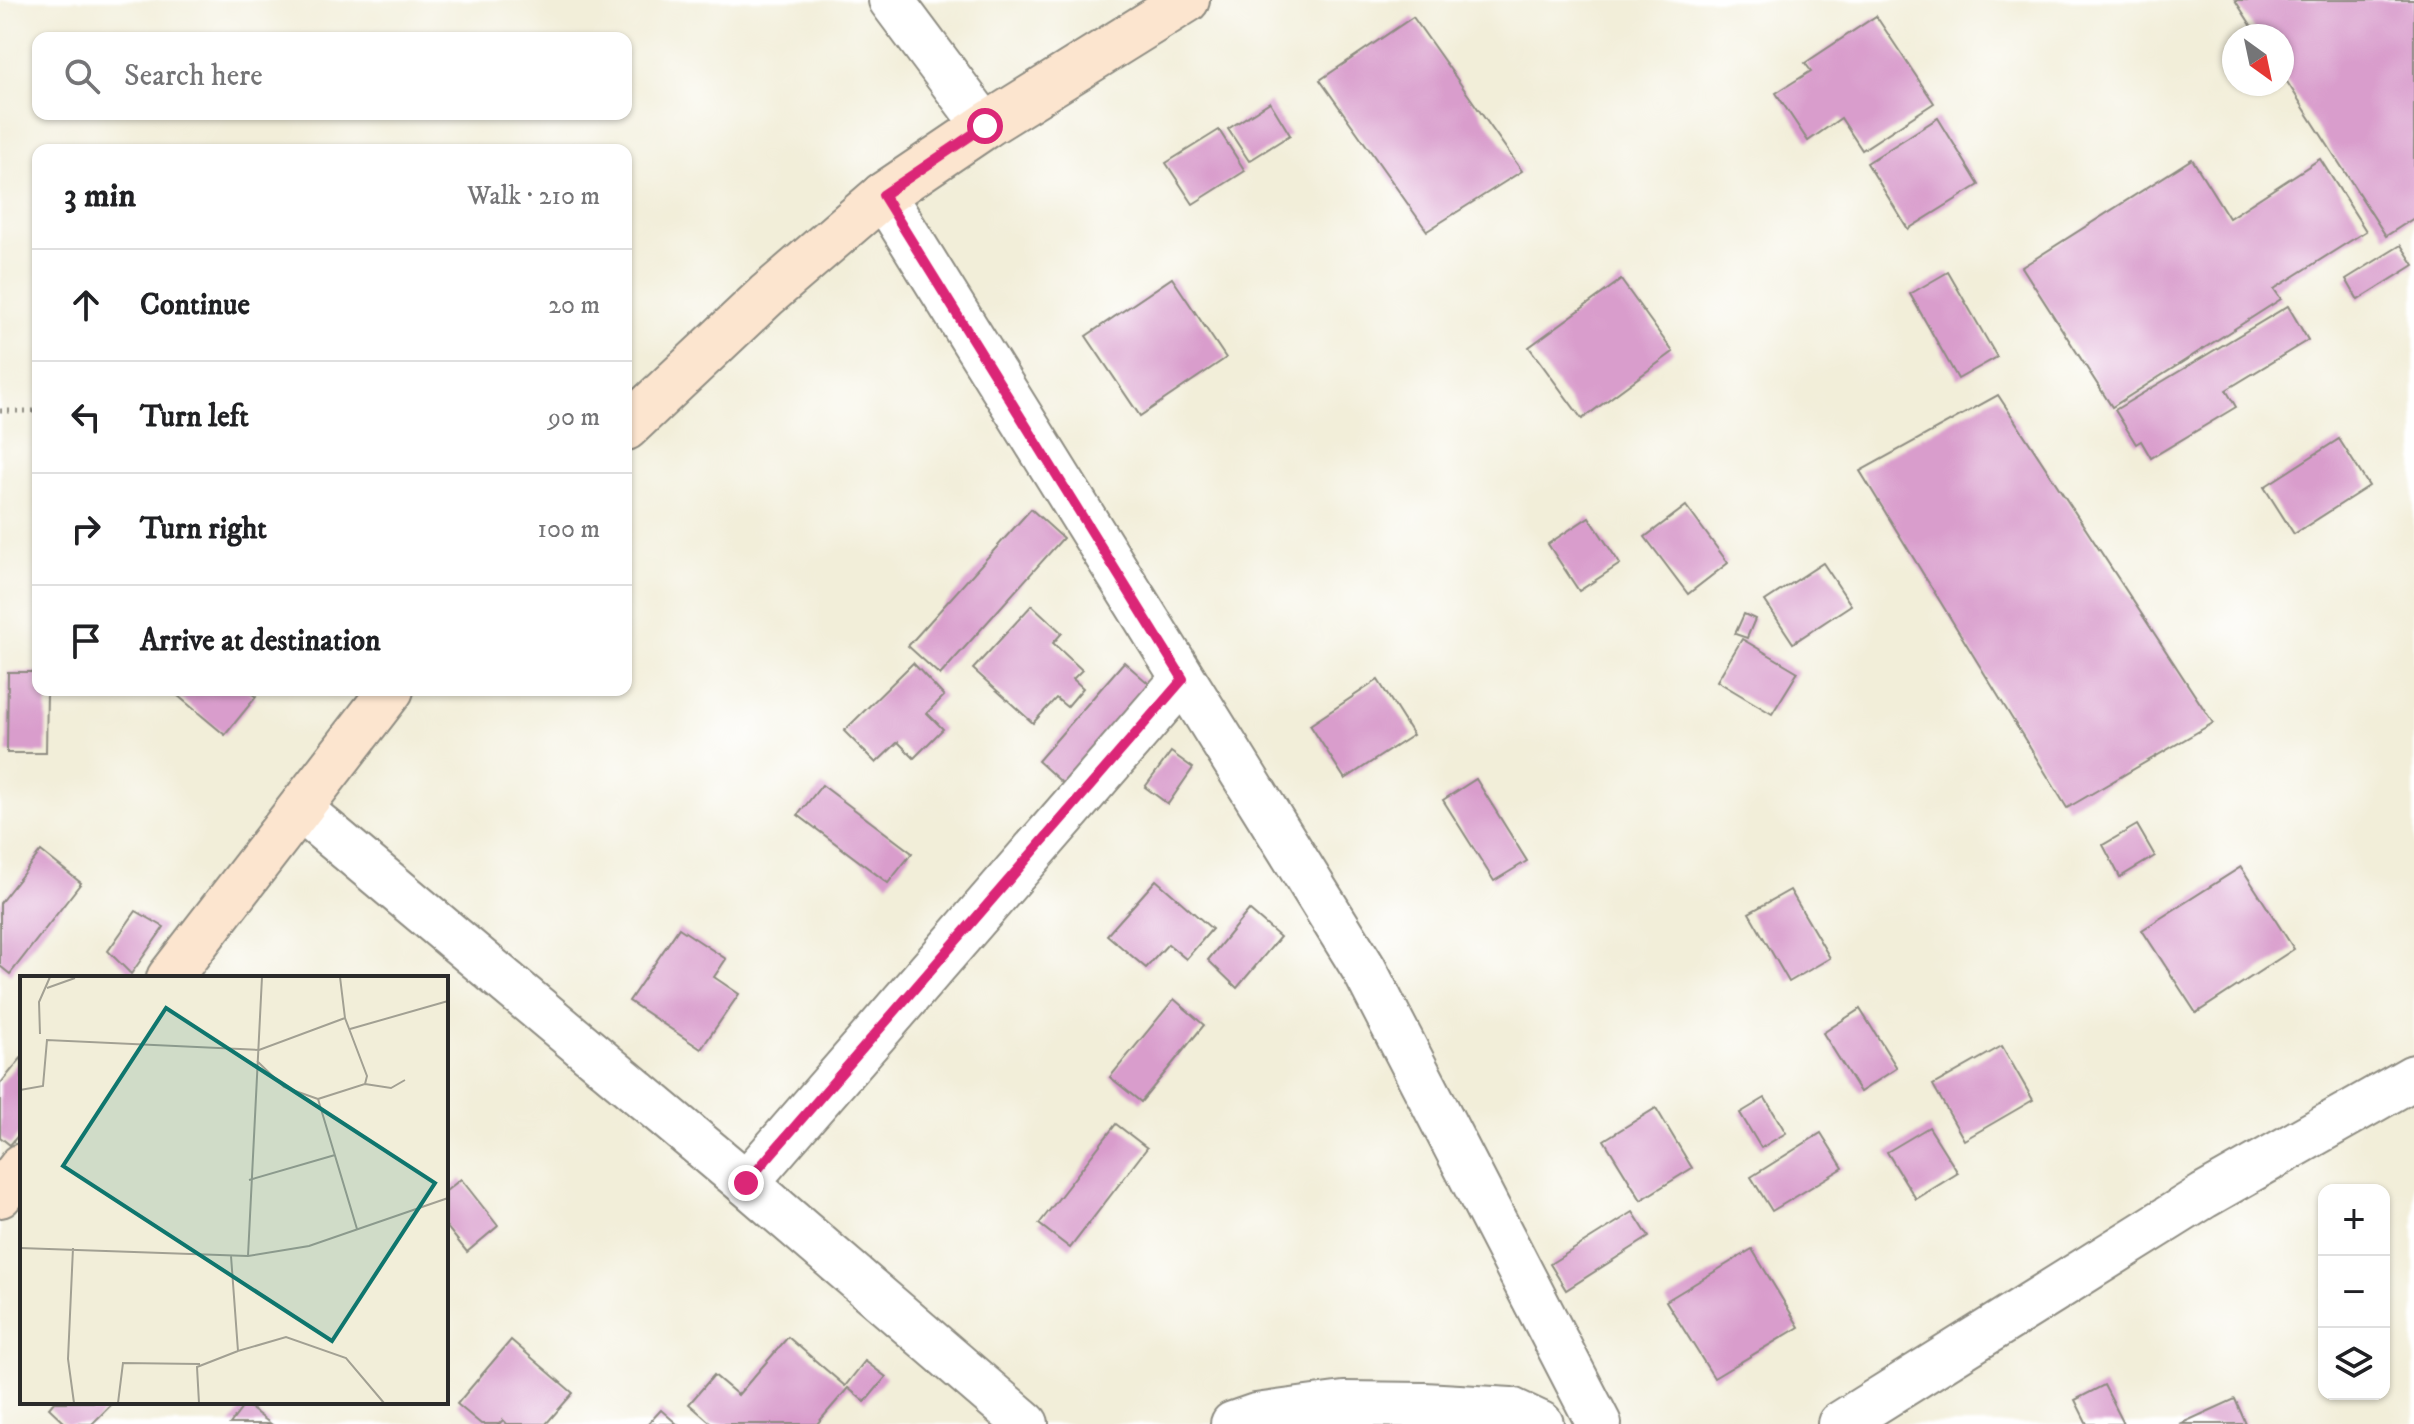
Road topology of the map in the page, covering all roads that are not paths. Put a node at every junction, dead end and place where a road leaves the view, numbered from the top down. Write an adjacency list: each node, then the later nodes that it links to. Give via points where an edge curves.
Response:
1 (891, 0): 3 (street)
2 (1187, 0): 3 (street)
3 (985, 126): 4 (street)
4 (883, 195): 5 (street); 6 (street)
5 (632, 422)
6 (1183, 679): 12 (street); 17 (street, via 1364,969)
7 (386, 696): 8 (street)
8 (300, 809): 9 (street); 12 (street)
9 (171, 976)
10 (2414, 1077): 18 (street, via 2204,1196)
11 (20, 1169): 13 (street)
12 (746, 1183): 14 (street)
13 (0, 1195)
14 (1026, 1424)
15 (1233, 1424): 16 (street, via 1344,1404 1511,1410)
16 (1541, 1424)
17 (1599, 1424)
18 (1840, 1424)

